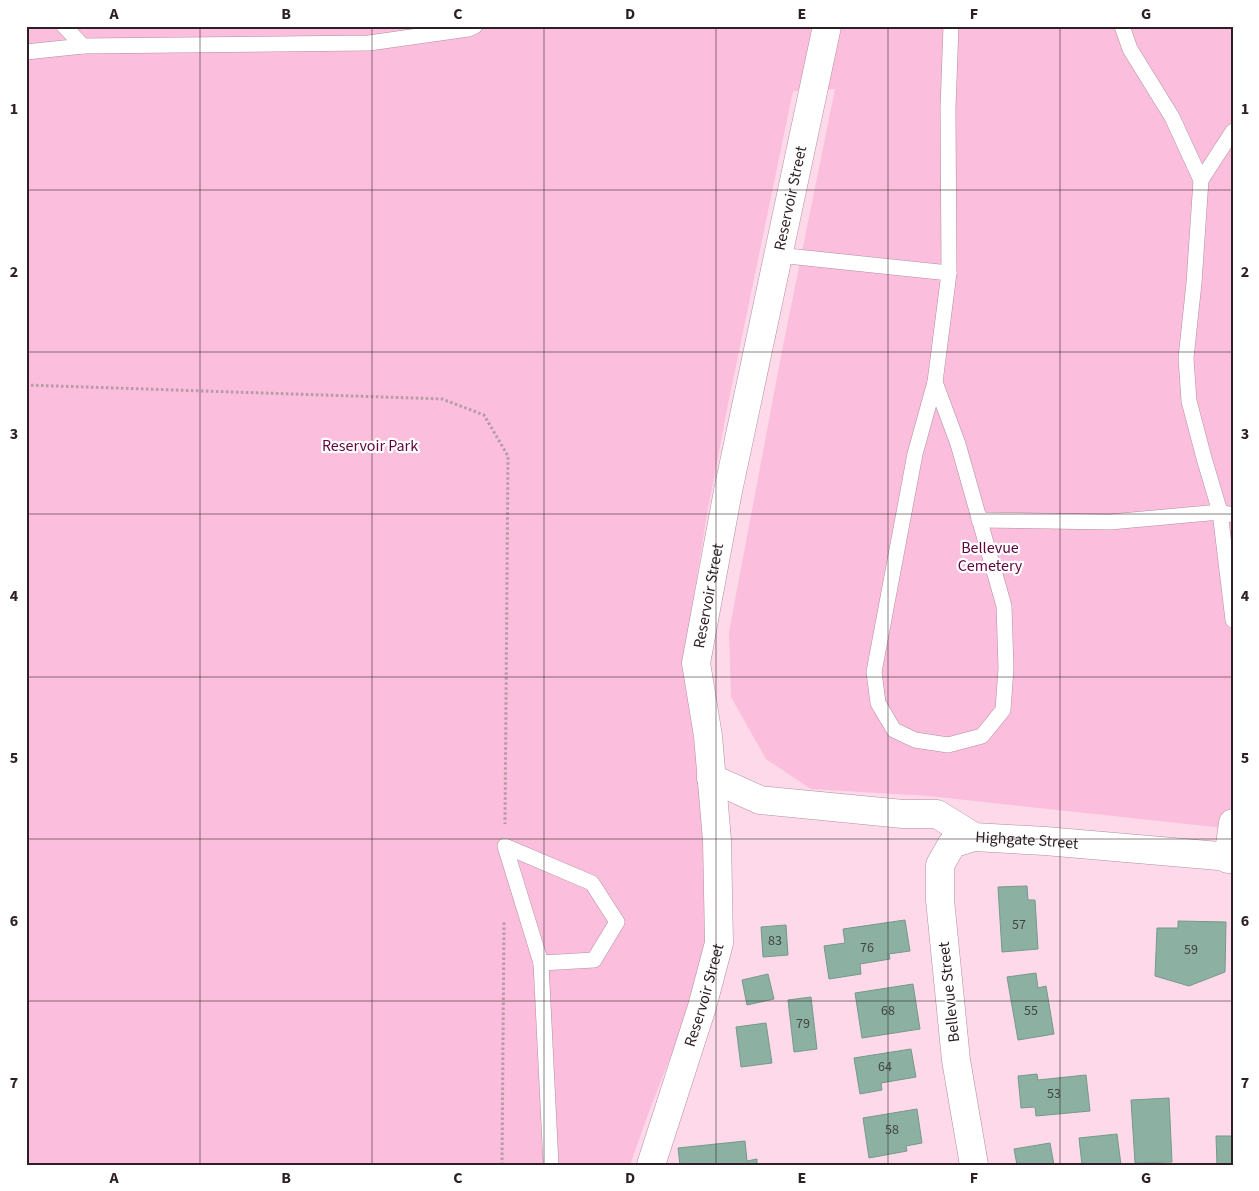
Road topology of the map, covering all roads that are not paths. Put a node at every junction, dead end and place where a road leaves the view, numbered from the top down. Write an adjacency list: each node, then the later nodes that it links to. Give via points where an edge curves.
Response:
1 (64, 26): 6 (lane)
2 (475, 26): 6 (lane, via 368,43)
3 (827, 26): 10 (street, Reservoir Street)
4 (951, 26): 11 (lane)
5 (1122, 26): 9 (lane, via 1130,49 1172,117)
6 (83, 46): 7 (lane)
7 (26, 52)
8 (1233, 131): 9 (lane)
9 (1201, 180): 13 (lane, via 1186,358 1189,401)
10 (778, 255): 11 (lane); 16 (street, Reservoir Street, via 728,491 696,664 708,736)
11 (949, 273): 12 (lane)
12 (935, 382): 14 (lane, via 958,444); 14 (lane, via 915,454 874,672 878,703 894,730 915,740 948,745 982,736 1003,710 1006,668 1004,606)
13 (1226, 514): 14 (lane, via 1110,522); 15 (lane)
14 (979, 520)
15 (1233, 620)
16 (711, 778): 18 (street, Highgate Street, via 760,800 903,814 937,814); 22 (street, Reservoir Street, via 717,840 719,943)
17 (1233, 823): 19 (street)
18 (974, 837): 19 (street, Highgate Street); 23 (street, Bellevue Street, via 952,844 940,865 940,900 956,1060)
19 (1231, 859)
20 (541, 963): 20 (lane, via 594,960 617,922 592,883 505,846); 21 (lane)
21 (550, 1165)
22 (651, 1165)
23 (974, 1165)

